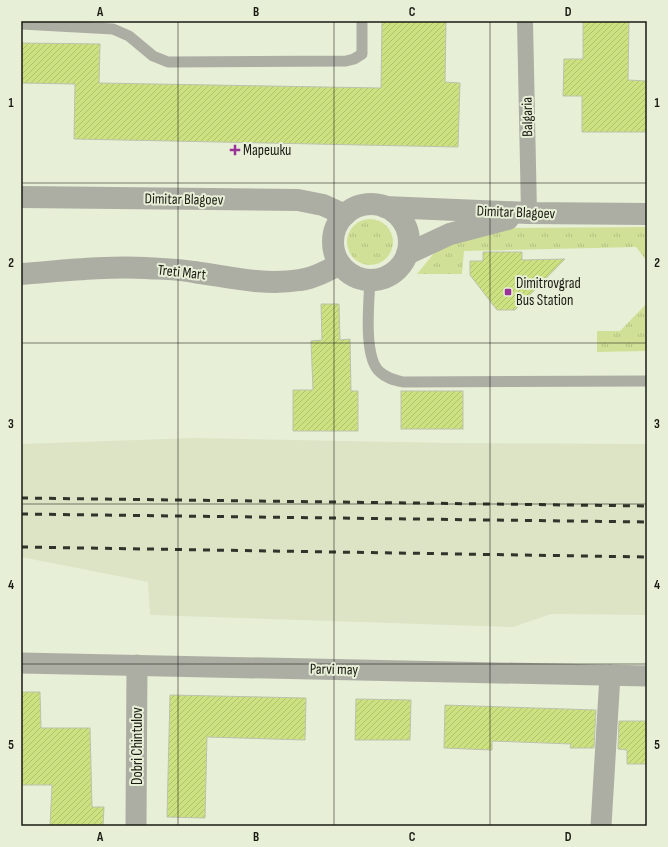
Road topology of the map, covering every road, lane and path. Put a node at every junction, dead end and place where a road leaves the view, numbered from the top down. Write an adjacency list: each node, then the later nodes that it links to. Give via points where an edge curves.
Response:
1 (362, 21): 3 (lane, via 362,54 346,61 168,62 153,56 128,36 113,29)
2 (524, 21): 6 (street, Balgaria)
3 (21, 24)
4 (21, 197): 8 (street, Dimitar Blagoev, via 298,200 322,205)
5 (385, 207): 6 (street, Dimitar Blagoev); 8 (street, via 364,205 354,208); 9 (street, via 397,215 406,226)
6 (529, 213): 7 (street, Dimitar Blagoev); 9 (street, via 450,234)
7 (647, 214)
8 (345, 215): 10 (street, via 333,238 335,254)
9 (408, 254): 12 (street, via 396,272 384,279)
10 (340, 264): 11 (street, Treti Mart, via 302,280 270,282 143,268); 12 (street, via 350,274 362,280)
11 (21, 274)
12 (370, 280): 13 (lane, via 368,331 372,361 378,371 389,378 402,382)
13 (647, 381)
14 (21, 663): 15 (street, Parvi may)
15 (137, 665): 16 (street, Parvi may); 18 (street, Dobri Chintulov)
16 (610, 675): 17 (street, Parvi may); 19 (street)
17 (647, 676)
18 (136, 826)
19 (601, 826)

